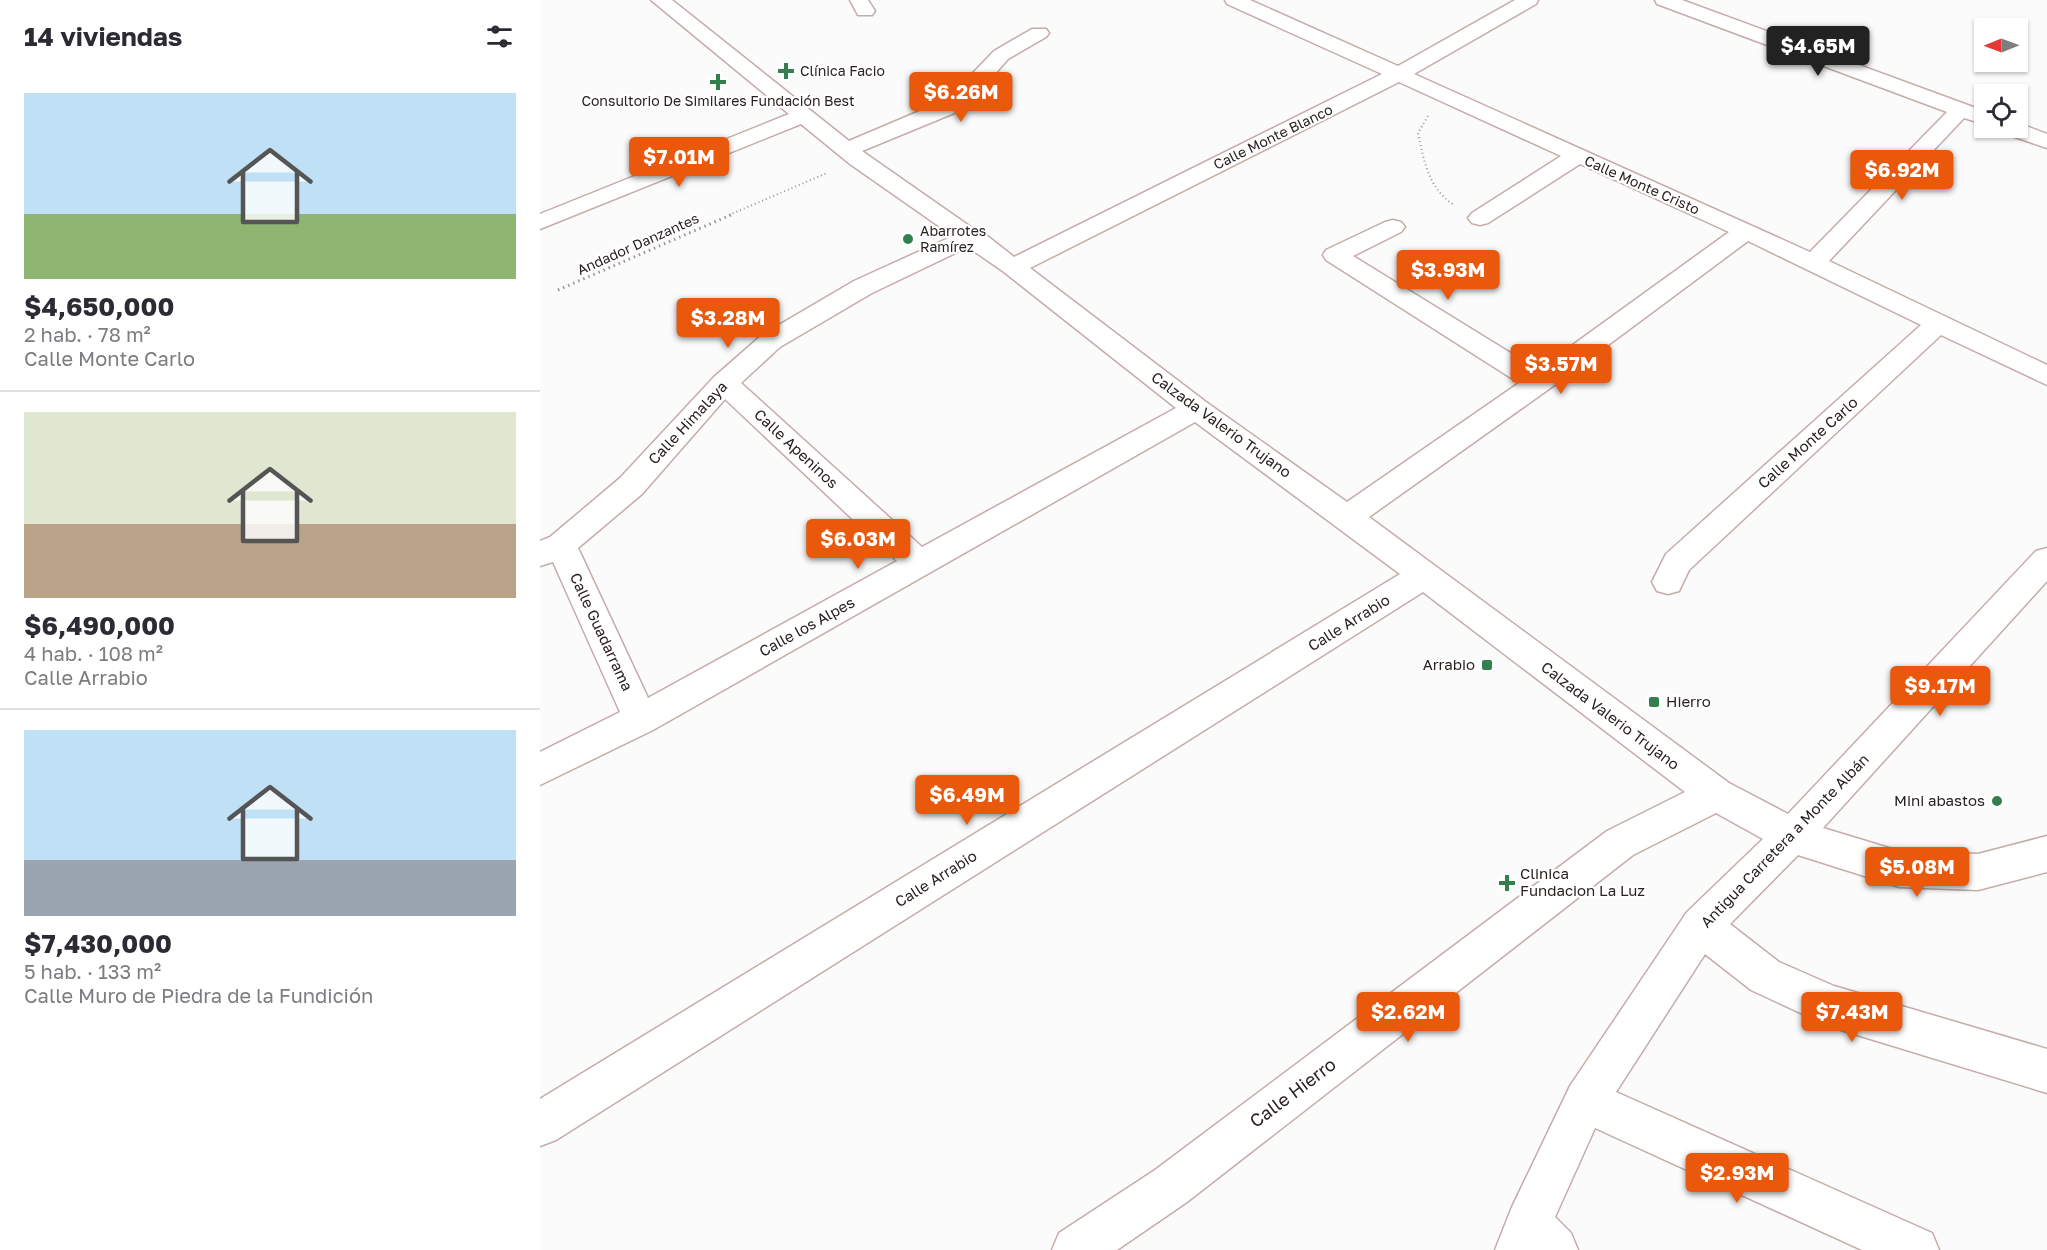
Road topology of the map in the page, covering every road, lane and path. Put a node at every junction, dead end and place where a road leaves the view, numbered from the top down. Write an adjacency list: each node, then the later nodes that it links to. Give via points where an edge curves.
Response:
1 (660, 0): 10 (street, Calzada Valerio Trujano)
2 (1234, 0): 6 (street, Calle Monte Cristo)
3 (1529, 0): 6 (street, Calle Monte Blanco)
4 (1664, 0): 8 (street)
5 (1039, 33): 13 (street, via 1001,55 956,104)
6 (1399, 74): 7 (street, Calle Monte Cristo); 21 (street, Calle Monte Blanco)
7 (1441, 92): 14 (street, Calle Monte Cristo); 15 (path, via 1418,133 1426,172 1443,200)
8 (1961, 109): 9 (street); 20 (street)
9 (1974, 114)
10 (802, 116): 13 (street, Calzada Valerio Trujano); 16 (street)
11 (2028, 134): 12 (street)
12 (2047, 141)
13 (852, 155): 19 (street, Calzada Valerio Trujano); 22 (path, Andador Danzantes)
14 (1577, 156): 15 (street); 18 (street, Calle Monte Cristo)
15 (1480, 218)
16 (540, 222)
17 (1393, 227): 26 (street, via 1335,255)
18 (1746, 231): 20 (street, Calle Monte Cristo); 26 (street)
19 (972, 236): 21 (street, Calzada Valerio Trujano); 25 (street, Calle Himalaya, via 864,287 771,340)
20 (1812, 264): 23 (street, Calle Monte Cristo)
21 (1013, 267): 27 (street, Calzada Valerio Trujano)
22 (558, 290)
23 (1939, 323): 24 (street, Calle Monte Cristo); 32 (street, Calle Monte Carlo)
24 (2047, 376)
25 (724, 383): 29 (street, Calle Himalaya, via 631,486); 31 (street, Calle Apeninos)
26 (1539, 383): 28 (street)
27 (1196, 409): 28 (street, Calzada Valerio Trujano); 31 (street, Calle los Alpes)
28 (1347, 517): 33 (street, Calzada Valerio Trujano)
29 (551, 550): 34 (street, Calle Guadarrama)
30 (2047, 560): 37 (street, Antigua Carretera a Monte Albán)
31 (920, 564): 34 (street, Calle los Alpes)
32 (1672, 572)
33 (1424, 576): 36 (street, Calzada Valerio Trujano); 42 (street, Calle Arrabio)
34 (641, 719): 35 (street, Calle los Alpes)
35 (540, 769)
36 (1716, 795): 37 (street, Calzada Valerio Trujano); 44 (street, Calle Hierro, via 1620,843 1172,1186)
37 (1792, 836): 38 (street, Calzada Valerio Trujano, via 1899,869 1978,872); 39 (street, Antigua Carretera a Monte Albán)
38 (2047, 854)
39 (1701, 926): 40 (street, via 1765,975 1831,1006); 41 (street, Antigua Carretera a Monte Albán)
40 (2047, 1071)
41 (1585, 1101): 43 (street, Antigua Carretera a Monte Albán); 45 (street)
42 (540, 1124)
43 (1534, 1241)
44 (1076, 1250)
45 (1915, 1250)

